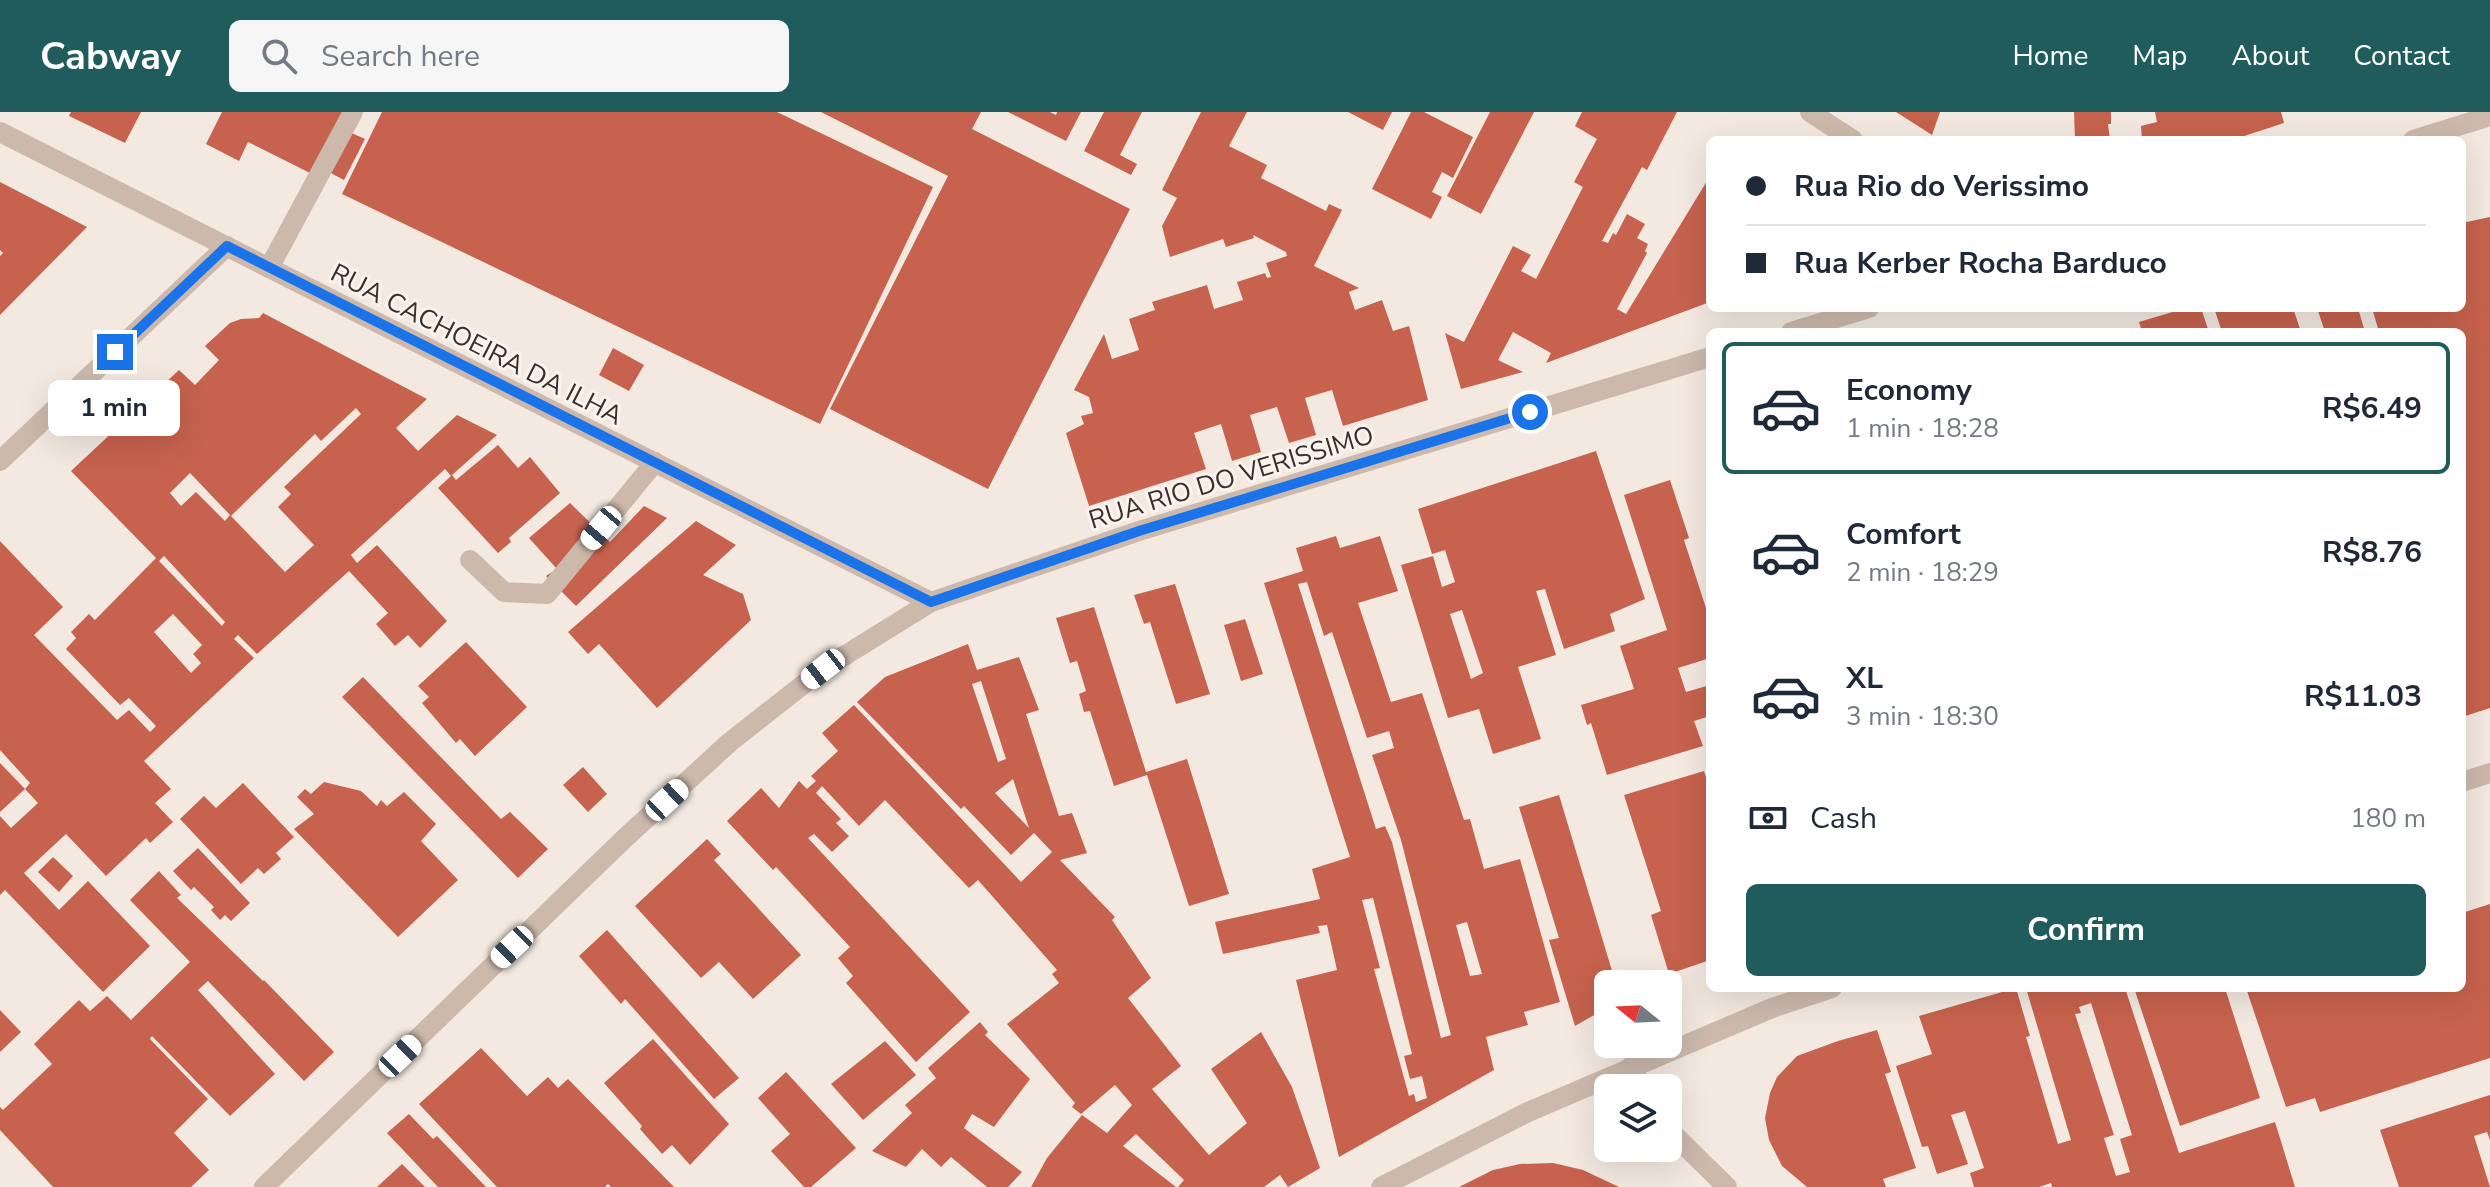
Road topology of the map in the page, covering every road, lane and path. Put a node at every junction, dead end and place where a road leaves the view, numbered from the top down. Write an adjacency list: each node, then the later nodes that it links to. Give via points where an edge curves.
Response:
1 (353, 112): 8 (street)
2 (1810, 112): 5 (street)
3 (2490, 116): 6 (street)
4 (0, 132): 7 (street, RUA CACHOEIRA DA ILHA)
5 (1847, 136)
6 (2426, 136)
7 (227, 246): 8 (street, RUA CACHOEIRA DA ILHA); 12 (street)
8 (269, 268): 13 (street, RUA CACHOEIRA DA ILHA)
9 (1856, 312): 10 (street)
10 (1804, 328)
11 (1706, 358): 15 (street, RUA RIO DO VERISSIMO, via 1139,531)
12 (0, 461)
13 (655, 462): 14 (street, via 547,594 504,592); 15 (street, RUA CACHOEIRA DA ILHA)
14 (470, 560)
15 (931, 602): 22 (street, RUA RIO DO VERISSIMO, via 823,669 730,742)
16 (2490, 773): 17 (street)
17 (2466, 781)
18 (1820, 992): 19 (street)
19 (1630, 1067): 20 (street); 23 (street)
20 (1634, 1074)
21 (1682, 1143): 24 (street)
22 (264, 1187)
23 (1381, 1187)
24 (1727, 1187)

